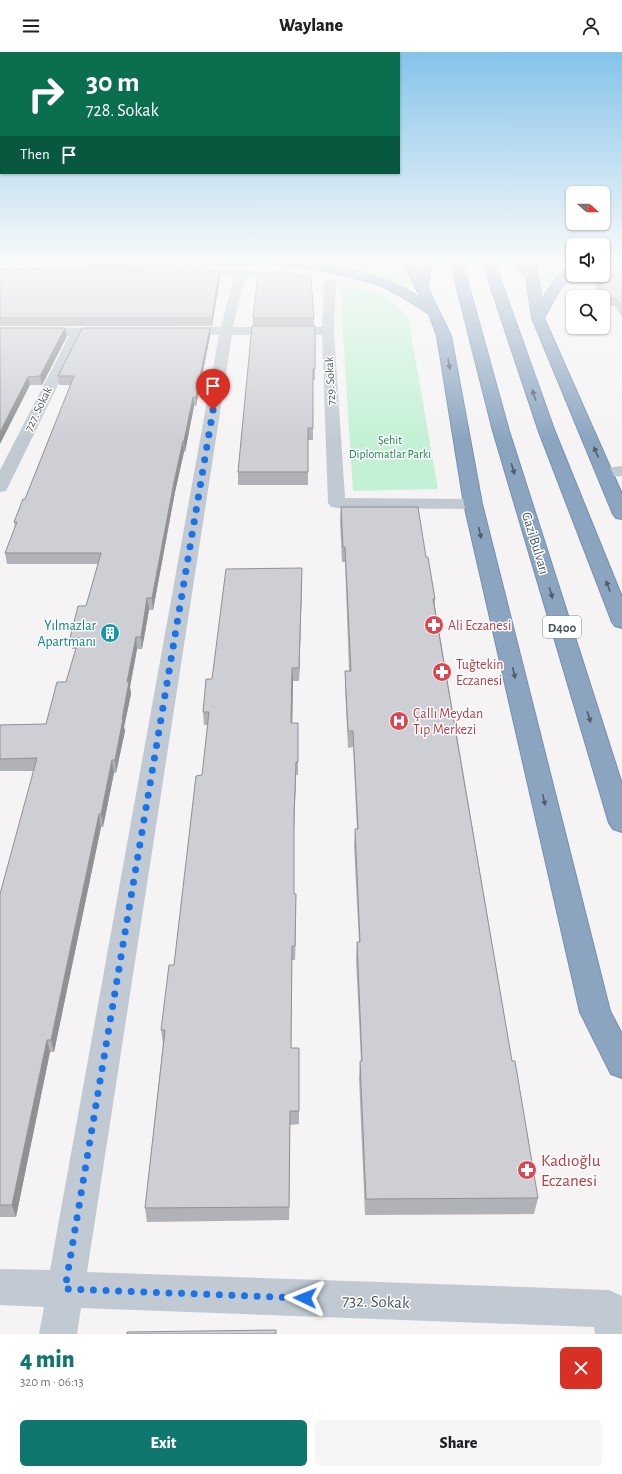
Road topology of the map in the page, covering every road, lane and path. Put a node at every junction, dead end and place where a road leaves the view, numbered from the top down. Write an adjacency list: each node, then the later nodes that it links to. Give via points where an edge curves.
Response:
1 (229, 321): 8 (street)
2 (328, 321): 9 (street)
3 (438, 321): 16 (highway, one-way to 16, via 444,336)
4 (472, 321): 19 (highway, Gazi Bulvarı / D400, one-way to 19, via 502,431)
5 (509, 321): 18 (highway, one-way to 5, via 547,432)
6 (539, 321): 14 (highway, one-way to 6)
7 (0, 330): 10 (street)
8 (226, 331): 9 (street); 12 (street); 22 (street)
9 (328, 331): 16 (street, 729. Sokak, via 337,503)
10 (77, 332): 11 (street); 15 (street, 727. Sokak)
11 (124, 332)
12 (163, 332)
13 (622, 470): 14 (street)
14 (605, 472): 17 (highway)
15 (0, 487)
16 (473, 504): 20 (highway, one-way to 20, via 595,1012)
17 (622, 514)
18 (622, 622)
19 (622, 824)
20 (622, 1064)
21 (0, 1287): 22 (street, 732. Sokak)
22 (65, 1289): 23 (street, 732. Sokak); 24 (street)
23 (611, 1322)
24 (58, 1334)

